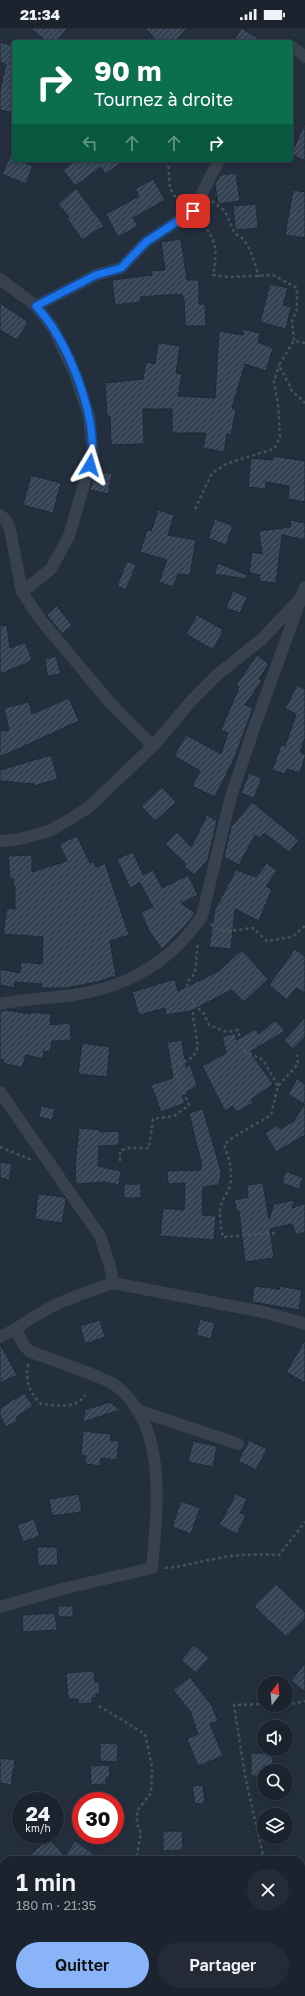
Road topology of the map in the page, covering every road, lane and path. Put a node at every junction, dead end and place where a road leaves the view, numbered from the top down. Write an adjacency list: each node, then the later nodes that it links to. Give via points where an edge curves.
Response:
1 (293, 47): 2 (street)
2 (305, 57)
3 (218, 162): 4 (street)
4 (203, 190): 6 (path, via 214,204 225,211 235,234 240,236 250,251); 8 (street, via 193,211 146,242 121,268 96,275)
5 (213, 275): 6 (path)
6 (259, 277): 9 (path, via 273,275 297,288 297,309 292,320)
7 (0, 278): 8 (street)
8 (36, 306): 15 (street, via 53,328 75,374 89,416 93,453 69,536 51,569)
9 (294, 341): 10 (path); 11 (path)
10 (305, 343)
11 (279, 365): 12 (path, via 292,391); 13 (path, via 274,382 280,437 274,449 228,463 212,473)
12 (305, 403)
13 (195, 509)
14 (0, 515): 15 (street, via 10,529)
15 (22, 592): 17 (street, via 58,642 111,704)
16 (304, 592): 17 (street, via 262,639 217,675 192,700); 19 (street, via 231,796)
17 (153, 746): 18 (street, via 89,807 69,820 49,831 20,839)
18 (0, 840)
19 (202, 919): 20 (path, via 216,928 228,931 253,928 267,941 292,937); 21 (street, via 171,954 112,987 73,995 14,1000); 22 (path, via 195,973 187,982 188,994)
20 (305, 926)
21 (0, 1004)
22 (194, 1004): 24 (path, via 204,1014 209,1025 227,1032 238,1030 244,1050 263,1060); 27 (path, via 193,1016 198,1047 193,1057 173,1067 189,1105 174,1116 153,1119 149,1148 127,1148 120,1151)
23 (297, 1055): 24 (path, via 298,1064)
24 (278, 1086): 29 (path, via 271,1115 224,1144 231,1174 230,1187 221,1204 220,1215 223,1237)
25 (0, 1092): 28 (street)
26 (0, 1147): 28 (path)
27 (120, 1161)
28 (53, 1168): 30 (street, via 100,1236)
29 (275, 1233)
30 (113, 1283): 31 (street, via 263,1312); 32 (street, via 66,1300)
31 (305, 1324)
32 (16, 1329): 33 (street); 34 (street, via 24,1346)
33 (0, 1337)
34 (31, 1352): 35 (path, via 26,1373 31,1394 41,1404 74,1405 83,1400); 36 (street, via 114,1384)
35 (85, 1395)
36 (137, 1410): 37 (street); 39 (street, via 149,1438 156,1466 157,1498)
37 (238, 1444)
38 (305, 1522): 39 (path, via 279,1555 251,1554 182,1567)
39 (152, 1568): 40 (street, via 66,1588)
40 (0, 1607)
41 (305, 1701): 43 (path)
42 (257, 1704): 46 (path, via 234,1705 245,1776)
43 (293, 1704)
44 (99, 1706): 45 (path, via 145,1734 152,1767 151,1793 137,1811 137,1824 141,1833)
45 (137, 1856)
46 (263, 1856)

